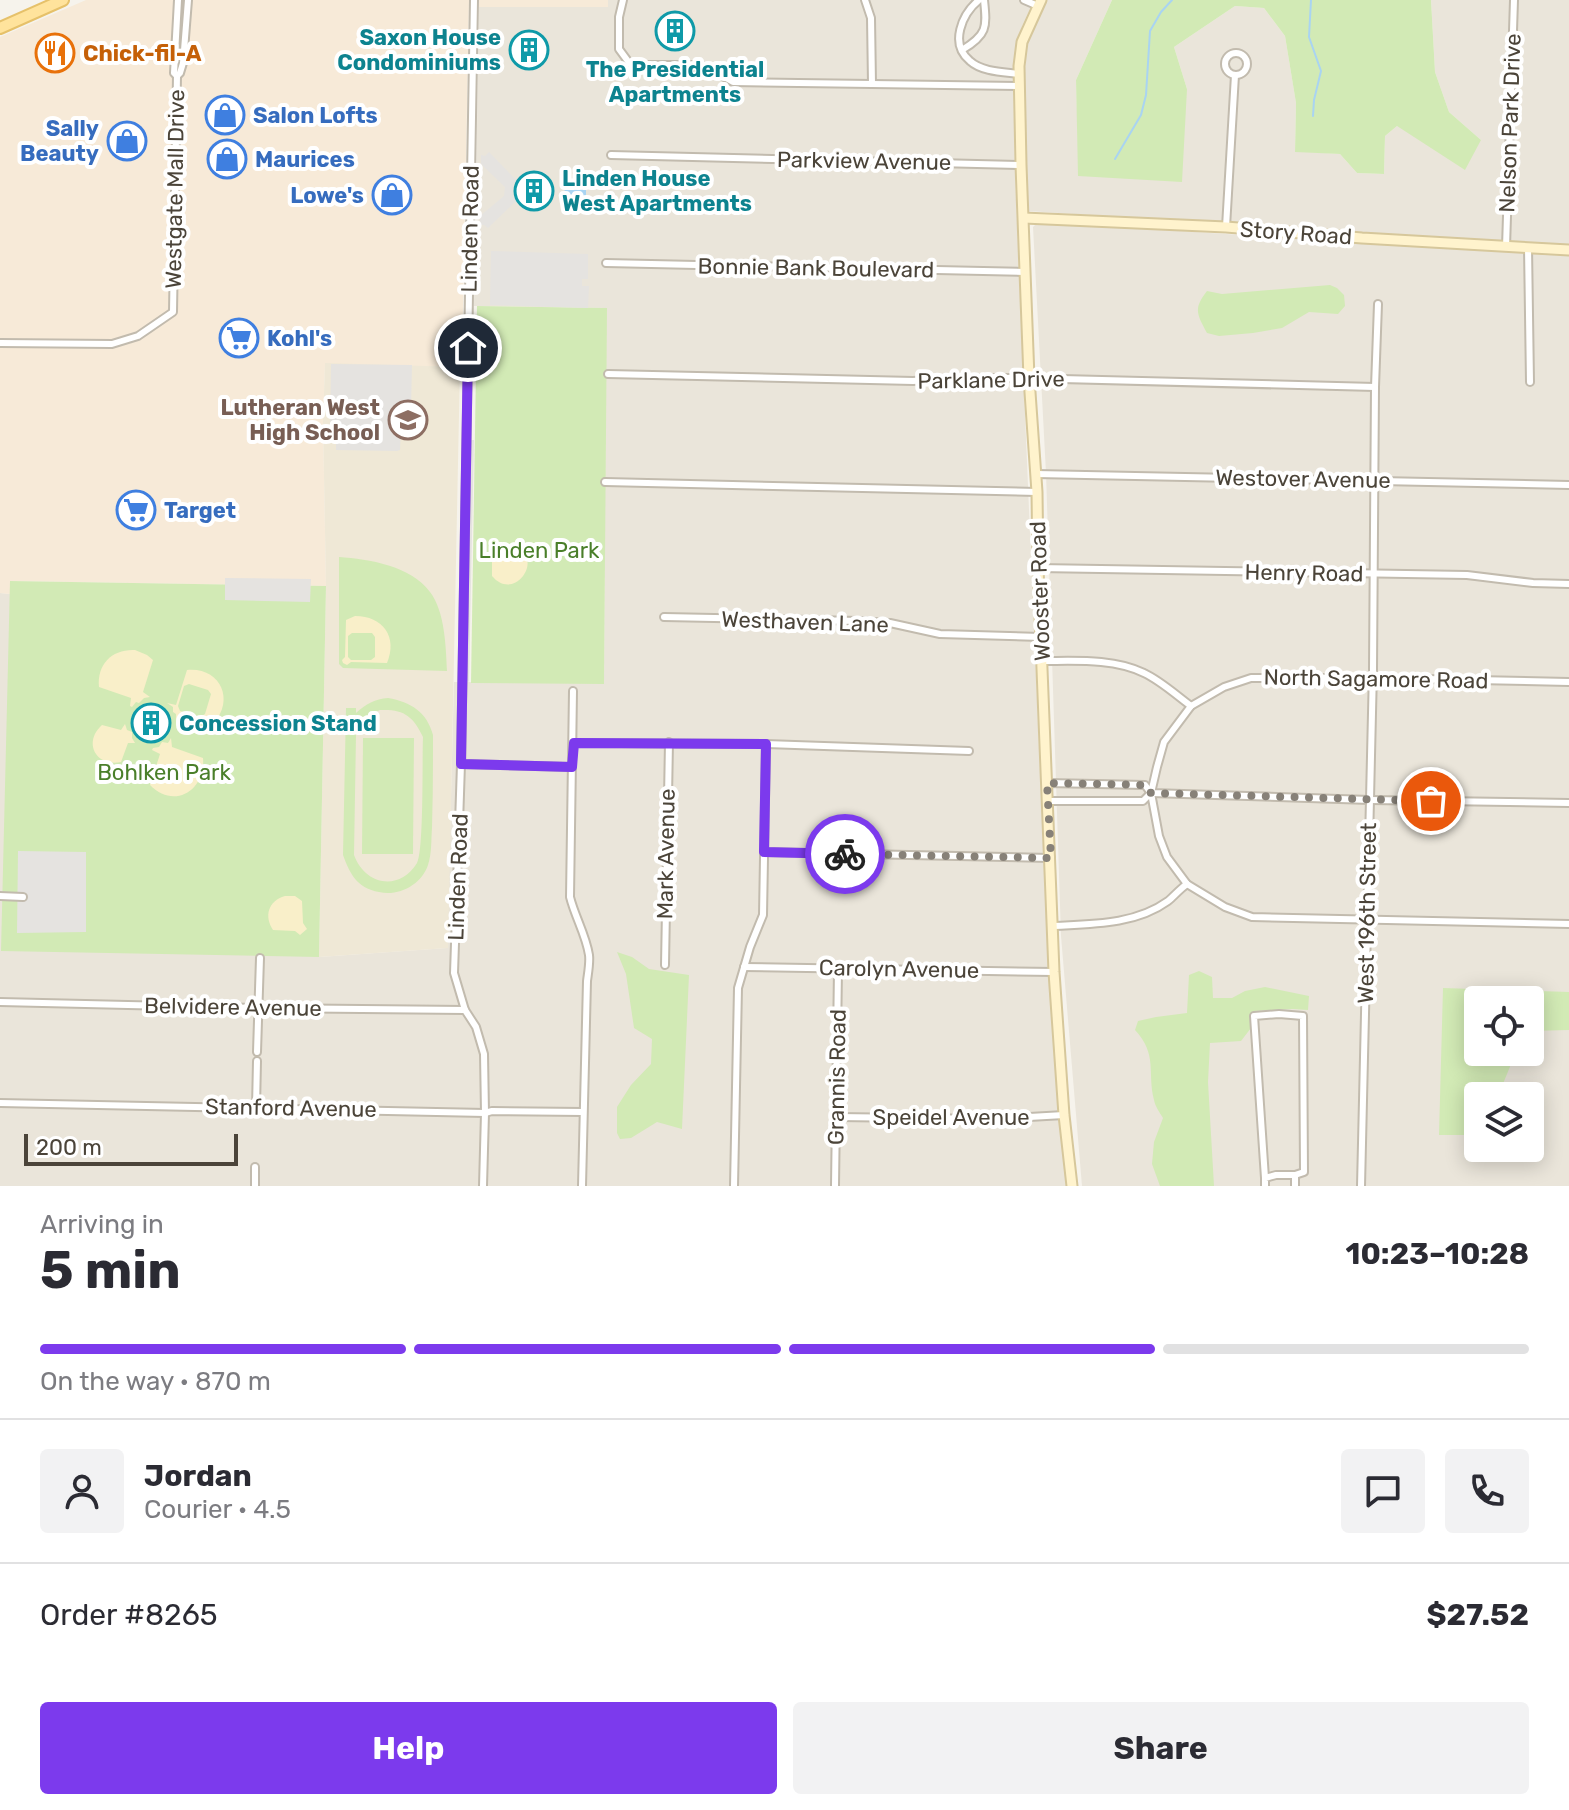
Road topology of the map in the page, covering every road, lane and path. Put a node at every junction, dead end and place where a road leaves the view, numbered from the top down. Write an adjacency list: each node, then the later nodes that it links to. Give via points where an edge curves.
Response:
1 (63, 0): 11 (main road)
2 (178, 0): 15 (street, Westgate Mall Drive)
3 (188, 0): 15 (street, Westgate Mall Drive, via 183,63)
4 (474, 0): 52 (street, Linden Road)
5 (623, 0): 16 (street, via 619,49 630,64 699,65 733,82)
6 (865, 0): 16 (street, via 871,18)
7 (982, 0): 12 (street, via 963,20); 12 (street, via 984,31)
8 (1024, 0): 10 (street)
9 (1514, 0): 22 (street, Nelson Park Drive)
10 (1040, 3): 13 (main road, Wooster Road, via 1022,42)
11 (0, 28)
12 (962, 50): 13 (street, via 971,63)
13 (1019, 74): 17 (main road, Wooster Road)
14 (1235, 75): 21 (street)
15 (177, 76): 28 (street, Westgate Mall Drive, via 173,312 138,336 112,344)
16 (872, 84): 17 (street)
17 (1019, 86): 19 (main road, Wooster Road)
18 (611, 155): 19 (street, Parkview Avenue)
19 (1021, 165): 20 (main road, Wooster Road)
20 (1024, 218): 21 (main road, Story Road); 26 (main road, Wooster Road)
21 (1226, 227): 22 (main road, Story Road)
22 (1506, 247): 23 (main road, Story Road)
23 (1528, 247): 24 (main road, Story Road); 31 (street)
24 (1569, 250)
25 (606, 263): 26 (street, Bonnie Bank Boulevard)
26 (1025, 272): 30 (main road, Wooster Road)
27 (1378, 304): 32 (street, West 196th Street)
28 (0, 343)
29 (608, 374): 30 (street, Parklane Drive, via 913,381)
30 (1029, 378): 32 (street, Parklane Drive); 33 (main road, Wooster Road)
31 (1530, 382)
32 (1375, 387): 34 (street, West 196th Street)
33 (1036, 474): 34 (street, Westover Avenue); 37 (main road, Wooster Road)
34 (1375, 480): 36 (street, Westover Avenue); 39 (street, West 196th Street)
35 (605, 482): 37 (street)
36 (1569, 485)
37 (1037, 492): 38 (main road, Wooster Road)
38 (1038, 568): 39 (street, Henry Road); 42 (main road, Wooster Road)
39 (1374, 575): 40 (street, Henry Road, via 1467,575); 44 (street, West 196th Street)
40 (1569, 584)
41 (664, 617): 42 (street, Westhaven Lane, via 859,621 940,634)
42 (1041, 637): 43 (main road, Wooster Road)
43 (1042, 661): 47 (street, via 1102,663 1143,672); 54 (main road, Wooster Road)
44 (1373, 678): 45 (street, North Sagamore Road); 47 (street, North Sagamore Road, via 1251,678); 56 (street, West 196th Street)
45 (1569, 682)
46 (573, 691): 49 (street)
47 (1191, 706): 55 (street, North Sagamore Road, via 1164,742)
48 (669, 742): 49 (street); 50 (street); 68 (street, Mark Avenue)
49 (574, 743): 53 (street)
50 (766, 744): 51 (street); 59 (street)
51 (969, 751)
52 (461, 764): 53 (street); 74 (street, Linden Road, via 454,973)
53 (572, 767): 79 (street, via 570,897 589,958)
54 (1047, 783): 55 (street, via 1145,785); 57 (main road, Wooster Road)
55 (1151, 793): 56 (street); 57 (street, via 1143,801); 61 (street, via 1167,857)
56 (1370, 800): 58 (street); 64 (street, West 196th Street)
57 (1048, 801): 60 (main road, Wooster Road)
58 (1569, 803)
59 (764, 852): 60 (street); 69 (street, via 763,915)
60 (1051, 858): 66 (main road, Wooster Road)
61 (1187, 884): 64 (street, via 1252,917); 66 (street, via 1135,917)
62 (0, 896): 63 (street)
63 (23, 897)
64 (1367, 920): 65 (street); 93 (street, West 196th Street)
65 (1569, 924)
66 (1052, 926): 71 (main road, Wooster Road)
67 (260, 958): 73 (street)
68 (665, 965)
69 (744, 967): 70 (street, Carolyn Avenue); 89 (street, via 738,988)
70 (838, 969): 71 (street, Carolyn Avenue); 82 (street, Grannis Road)
71 (1054, 972): 81 (main road, Wooster Road)
72 (0, 1002): 73 (street, Belvidere Avenue)
73 (259, 1008): 74 (street, Belvidere Avenue); 75 (street)
74 (465, 1010): 80 (street, Linden Road, via 484,1054)
75 (257, 1052)
76 (257, 1061): 78 (street)
77 (0, 1103): 78 (street, Stanford Avenue)
78 (256, 1107): 80 (street, Stanford Avenue)
79 (583, 1112): 80 (street, Stanford Avenue); 88 (street)
80 (485, 1113): 87 (street, Linden Road)
81 (1064, 1115): 82 (street, Speidel Avenue); 91 (main road, Wooster Road)
82 (837, 1117): 90 (street, Grannis Road)
83 (255, 1167): 86 (street)
84 (1295, 1175): 85 (street, via 1276,1175); 85 (street, via 1304,1172 1303,1016 1254,1016); 92 (street)
85 (1265, 1182)
86 (255, 1186)
87 (483, 1186)
88 (582, 1186)
89 (734, 1186)
90 (835, 1186)
91 (1072, 1186)
92 (1295, 1186)
93 (1361, 1186)

